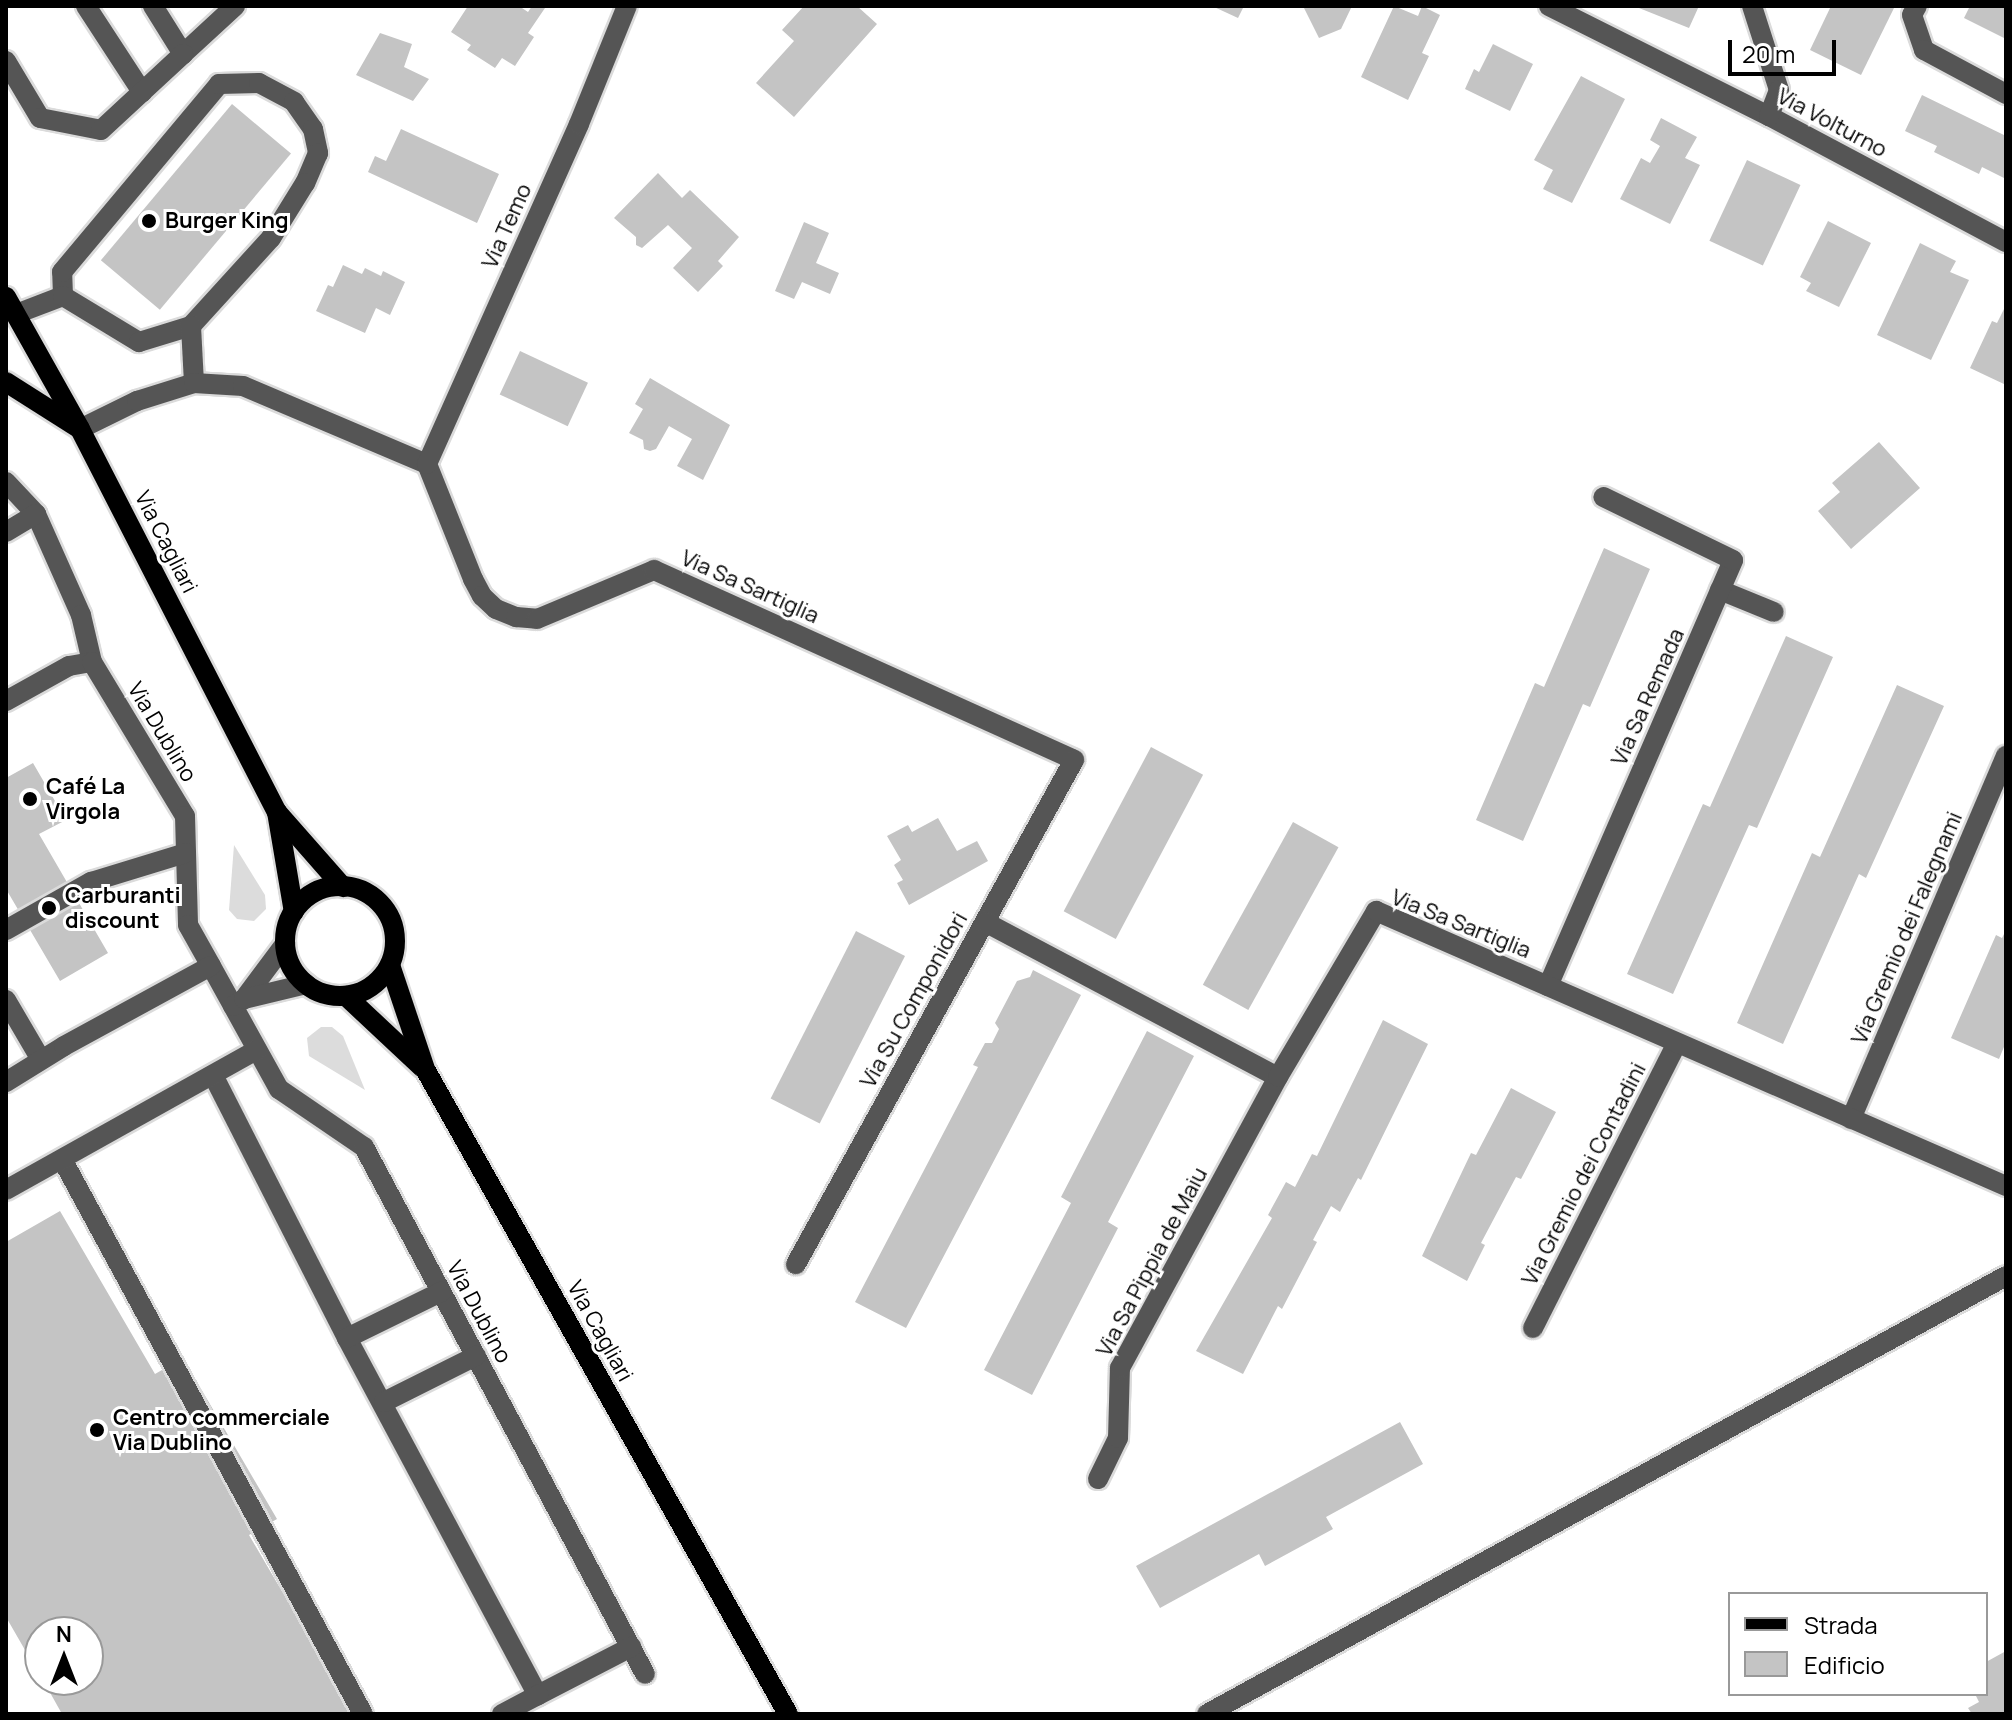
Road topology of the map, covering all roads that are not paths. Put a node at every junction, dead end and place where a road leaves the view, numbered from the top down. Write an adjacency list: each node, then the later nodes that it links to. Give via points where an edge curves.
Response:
1 (86, 6): 10 (street)
2 (153, 6): 8 (street)
3 (235, 6): 8 (street)
4 (627, 6): 20 (street, Via Temo)
5 (1549, 6): 12 (street, Via Volturno)
6 (1752, 6): 12 (street, via 1779,90)
7 (1917, 6): 11 (street, via 1912,15 1924,50)
8 (183, 54): 10 (street)
9 (6, 61): 10 (street, via 40,118 101,130)
10 (142, 92)
11 (2006, 94)
12 (1769, 116): 13 (street, Via Volturno)
13 (2006, 242)
14 (63, 296): 15 (street); 16 (street, via 139,342); 16 (street, via 62,272 219,84 259,83 294,102 313,129 318,153 271,238)
15 (11, 306): 19 (main road, Via Cagliari)
16 (191, 326): 18 (street)
17 (6, 382): 19 (main road)
18 (194, 383): 19 (street, via 137,401); 20 (street, via 243,386)
19 (80, 429): 31 (main road, Via Cagliari)
20 (427, 464): 30 (street, Via Sa Sartiglia, via 473,579 496,609 537,619 654,570)
21 (6, 482): 23 (street, Via Dublino)
22 (1603, 497): 25 (street, Via Sa Remada, via 1733,560)
23 (36, 514): 24 (street); 27 (street, Via Dublino, via 81,615)
24 (6, 532)
25 (1720, 590): 26 (street); 41 (street, Via Sa Remada)
26 (1774, 612)
27 (92, 662): 28 (street, via 69,666); 32 (street, Via Dublino, via 185,816)
28 (6, 701)
29 (2006, 756): 52 (street, Via Gremio dei Falegnami)
30 (1074, 760): 35 (street, Via Su Componidori)
31 (277, 812): 33 (main road, Via Cagliari); 34 (main road, Via Cagliari)
32 (186, 853): 36 (street, via 91,882); 39 (street, Via Dublino, via 188,925)
33 (343, 887): 34 (main road, via 320,890); 38 (main road, Via Cagliari, via 368,894 388,913 395,939)
34 (294, 912): 37 (main road, Via Cagliari)
35 (985, 922): 50 (street); 56 (street, Via Su Componidori)
36 (6, 930)
37 (285, 944): 40 (main road, via 291,966); 44 (street)
38 (390, 965): 42 (main road, via 372,986); 48 (main road, Via Cagliari)
39 (211, 966): 44 (street, Via Dublino); 47 (street)
40 (306, 984): 42 (main road, Via Cagliari, via 325,994); 44 (street)
41 (1548, 986): 45 (street, Via Sa Sartiglia); 50 (street, Via Sa Sartiglia, via 1376,911)
42 (346, 996): 48 (main road, Via Cagliari)
43 (6, 1000): 47 (street)
44 (238, 1002): 46 (street, Via Dublino)
45 (1677, 1043): 52 (street, Via Sa Sartiglia); 59 (street, Via Gremio dei Contadini)
46 (257, 1050): 49 (street); 58 (street, Via Dublino, via 279,1089 364,1147)
47 (41, 1060): 51 (street)
48 (425, 1069): 69 (main road, Via Cagliari)
49 (213, 1075): 53 (street); 60 (street)
50 (1278, 1077): 63 (street, Via Sa Pippia de Maiu, via 1120,1368 1118,1438)
51 (6, 1082)
52 (1851, 1119): 54 (street, Via Sa Sartiglia)
53 (62, 1159): 55 (street); 67 (street)
54 (2006, 1186)
55 (6, 1190)
56 (796, 1264)
57 (2006, 1276): 70 (street)
58 (441, 1292): 60 (street); 61 (street, Via Dublino)
59 (1533, 1328)
60 (347, 1338): 62 (street)
61 (476, 1356): 62 (street); 64 (street, Via Dublino)
62 (384, 1402): 66 (street)
63 (1098, 1479)
64 (631, 1647): 65 (street, Via Dublino); 66 (street)
65 (645, 1674)
66 (538, 1695): 68 (street)
67 (363, 1714)
68 (502, 1714)
69 (788, 1714)
70 (1207, 1714)

